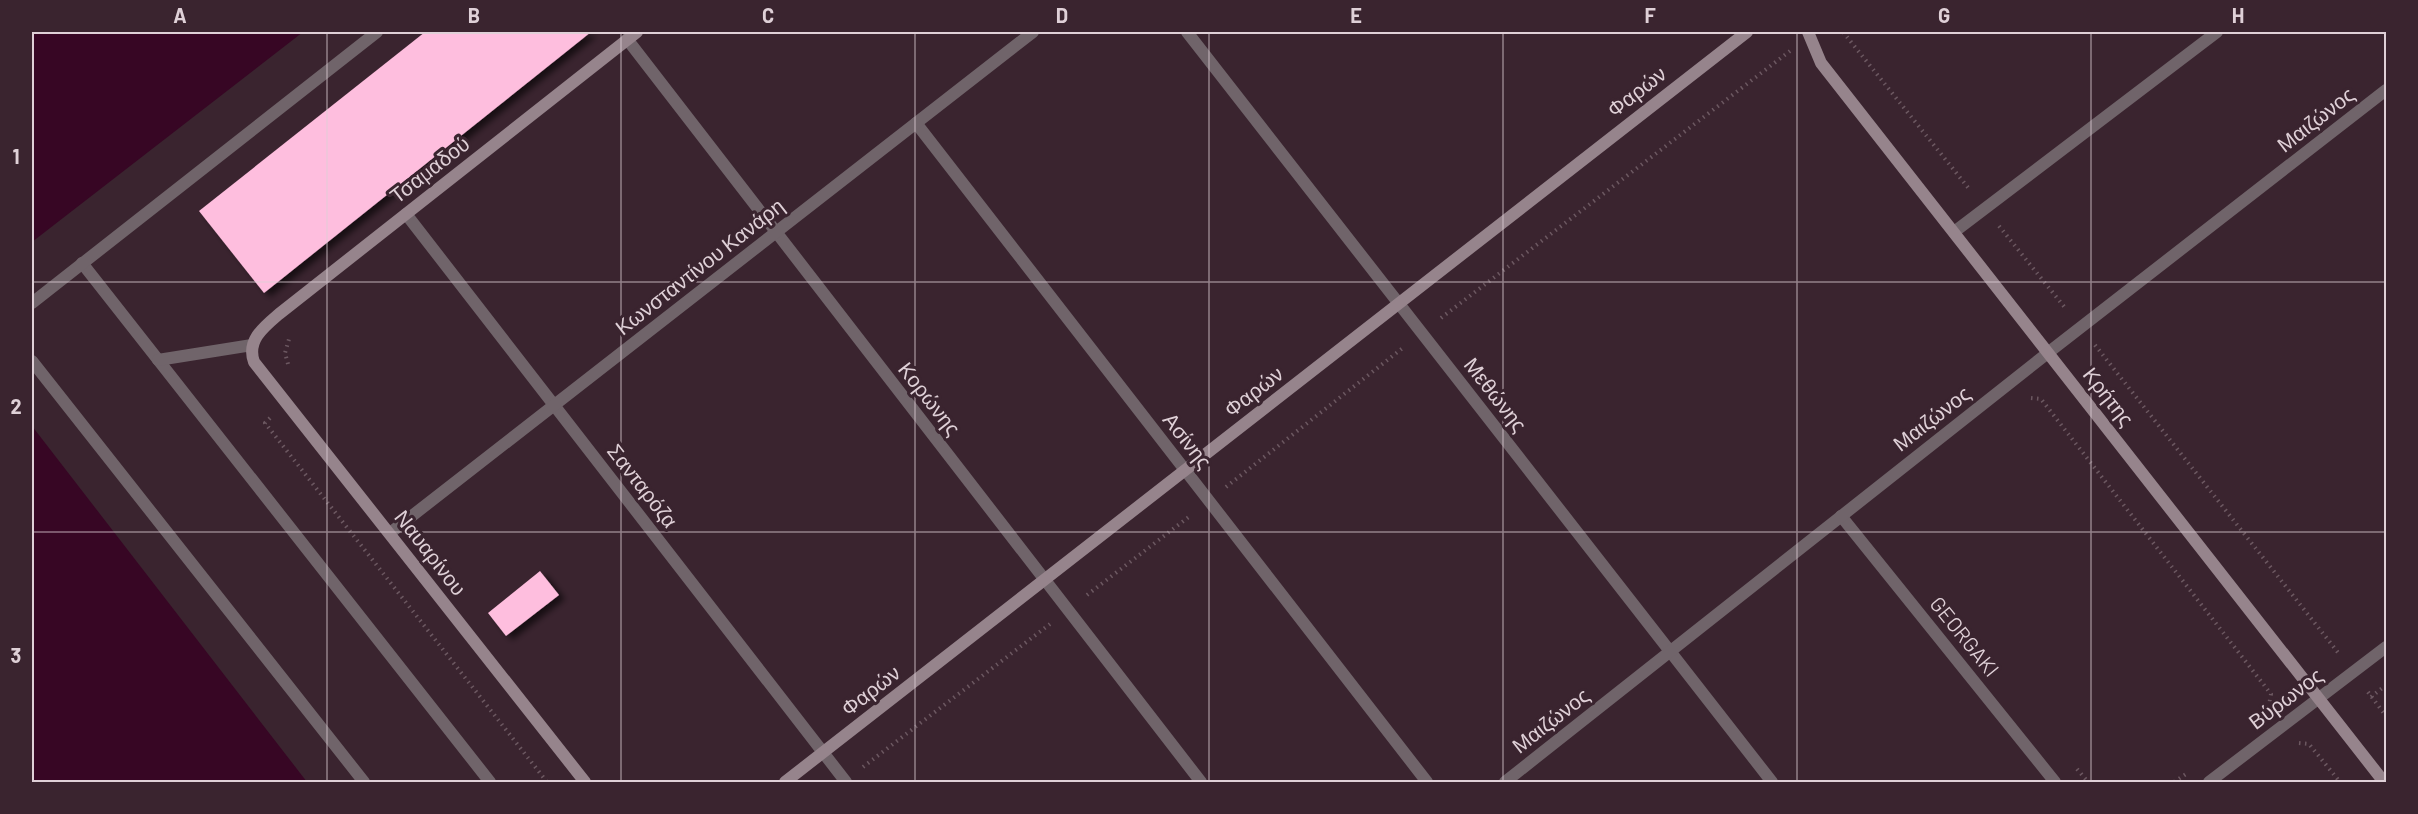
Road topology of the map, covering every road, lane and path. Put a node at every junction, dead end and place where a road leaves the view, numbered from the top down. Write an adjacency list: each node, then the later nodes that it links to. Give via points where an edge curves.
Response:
1 (377, 32): 15 (street)
2 (1033, 32): 10 (street, Κωνσταντίνου Κανάρη)
3 (1187, 32): 17 (street, Μεθώνης)
4 (1747, 32): 17 (main road, Φαρών)
5 (1843, 32): 11 (path)
6 (2217, 32): 11 (street)
7 (1808, 34): 14 (main road, Κρήτης, via 1821,63); 20 (path)
8 (632, 35): 12 (main road, Τσαμαδού); 13 (street, Κορώνης)
9 (2386, 90): 18 (street, Μαιζώνος)
10 (916, 123): 13 (street, Κωνσταντίνου Κανάρη); 29 (street, Ασίνης)
11 (1983, 207): 14 (street); 18 (path)
12 (406, 214): 21 (main road, Τσαμαδού, via 279,314 259,332); 28 (street, Σανταρόζα)
13 (776, 232): 28 (street, Κωνσταντίνου Κανάρη); 33 (street, Κορώνης)
14 (1954, 232): 22 (main road, Κρήτης)
15 (82, 263): 16 (street); 23 (street)
16 (32, 303)
17 (1399, 303): 20 (street, Μεθώνης); 29 (main road, Φαρών)
18 (2081, 327): 22 (street, Μαιζώνος); 37 (path)
19 (293, 332): 25 (path, via 285,353)
20 (1422, 333): 30 (path); 36 (street, Μεθώνης)
21 (252, 345): 23 (street); 27 (main road, Ναυαρίνου, via 254,362)
22 (2049, 352): 31 (street, Μαιζώνος); 40 (main road, Κρήτης)
23 (158, 360): 49 (street)
24 (32, 361): 48 (street)
25 (289, 366)
26 (2022, 397): 41 (path, via 2041,399 2271,694)
27 (286, 403): 32 (main road, Ναυαρίνου); 50 (path, via 265,423)
28 (554, 406): 32 (street, Κωνσταντίνου Κανάρη); 44 (street, Σανταρόζα)
29 (1186, 471): 30 (street, Ασίνης); 33 (main road, Φαρών)
30 (1209, 501): 34 (path); 54 (street, Ασίνης)
31 (1841, 516): 36 (street, Μαιζώνος); 57 (street, GEORGAKI)
32 (390, 532): 51 (main road, Ναυαρίνου)
33 (1045, 581): 34 (street, Κορώνης); 44 (main road, Φαρών)
34 (1068, 610): 47 (path); 53 (street, Κορώνης)
35 (2386, 647): 37 (street, Βύρωνος)
36 (1671, 652): 55 (street, Μαιζώνος); 56 (street, Μεθώνης)
37 (2353, 672): 39 (path); 40 (street, Βύρωνος)
38 (2386, 685): 39 (path)
39 (2371, 697): 42 (path)
40 (2318, 699): 60 (street, Βύρωνος); 62 (main road, Κρήτης)
41 (2268, 711)
42 (2386, 716)
43 (2291, 743): 61 (path, via 2309,744)
44 (824, 753): 47 (street, Σανταρόζα); 52 (main road, Φαρών)
45 (2073, 764): 58 (path)
46 (2193, 768): 59 (path)
47 (846, 782)
48 (364, 783)
49 (490, 783)
50 (547, 783)
51 (585, 783)
52 (785, 783)
53 (1201, 783)
54 (1427, 783)
55 (1505, 783)
56 (1772, 783)
57 (2055, 783)
58 (2088, 783)
59 (2174, 783)
60 (2209, 783)
61 (2340, 783)
62 (2384, 783)

